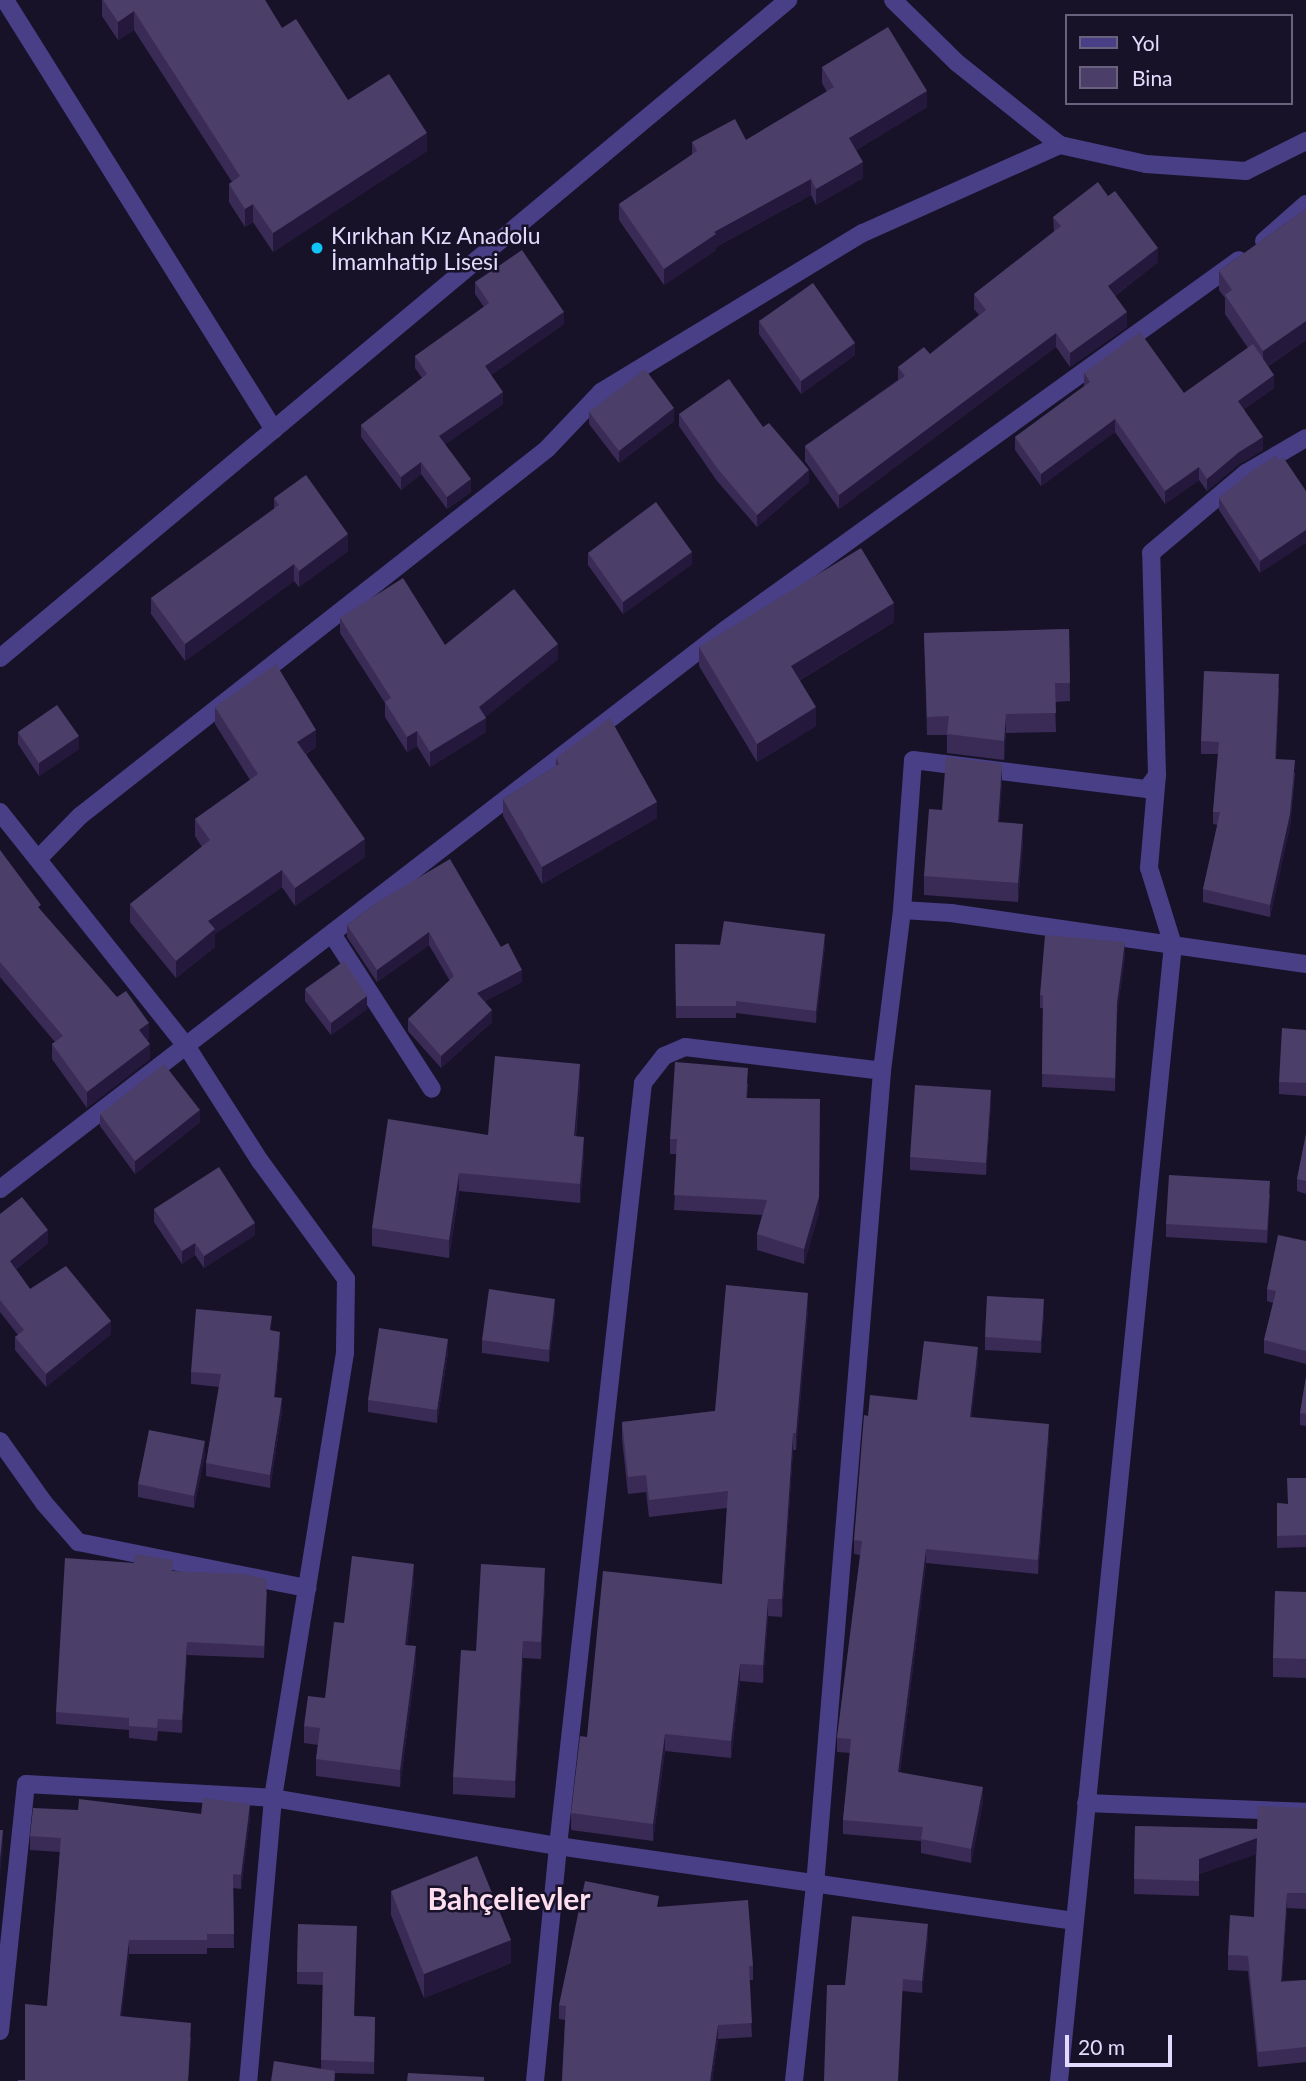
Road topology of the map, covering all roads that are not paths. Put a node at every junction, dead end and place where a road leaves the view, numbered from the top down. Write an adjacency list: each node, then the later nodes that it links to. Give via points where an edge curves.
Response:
1 (5, 0): 7 (street)
2 (788, 0): 7 (street)
3 (893, 0): 5 (street, via 956,62)
4 (1306, 141): 5 (street, via 1246,171 1146,164)
5 (1060, 145): 12 (street, via 863,233 601,392 547,449 80,816)
6 (1306, 204): 14 (street, via 1272,236 725,630)
7 (274, 429): 9 (street)
8 (1306, 438): 10 (street, via 1246,472 1151,552)
9 (0, 659)
10 (1157, 775): 13 (street, via 1147,789 913,760); 15 (street, via 1149,868)
11 (0, 812): 12 (street)
12 (39, 858): 17 (street, via 64,896)
13 (902, 910): 15 (street, via 951,912); 18 (street)
14 (332, 934): 17 (street); 19 (street)
15 (1173, 945): 16 (street); 24 (street)
16 (1306, 964)
17 (187, 1046): 20 (street); 22 (street, via 260,1161 346,1279 345,1353)
18 (882, 1072): 26 (street, via 685,1047 664,1056 643,1083); 27 (street)
19 (432, 1089)
20 (0, 1189)
21 (0, 1441): 22 (street, via 78,1542)
22 (307, 1588): 23 (street)
23 (273, 1798): 26 (street); 29 (street, via 26,1784); 30 (street)
24 (1086, 1803): 25 (street); 28 (street)
25 (1306, 1812)
26 (558, 1846): 27 (street); 31 (street)
27 (815, 1885): 28 (street); 32 (street)
28 (1074, 1921): 33 (street)
29 (0, 2031)
30 (248, 2081)
31 (535, 2081)
32 (794, 2081)
33 (1059, 2081)

